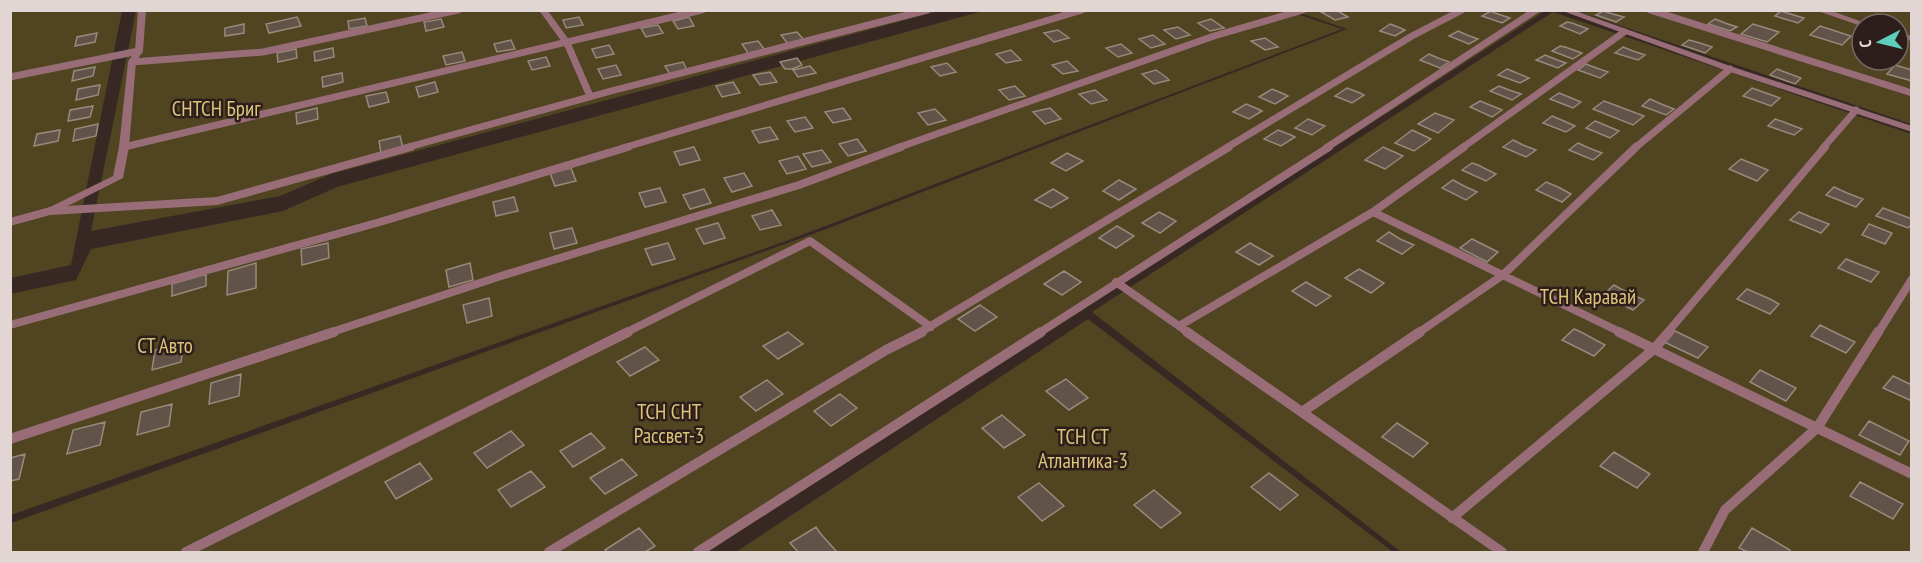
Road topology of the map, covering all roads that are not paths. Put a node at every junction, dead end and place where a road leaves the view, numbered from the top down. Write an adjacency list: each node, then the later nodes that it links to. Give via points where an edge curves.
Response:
1 (142, 10): 16 (street)
2 (458, 10): 17 (lane, via 263,52)
3 (543, 10): 15 (lane)
4 (702, 10): 15 (lane)
5 (927, 10): 21 (lane)
6 (1082, 10): 31 (lane, via 380,222)
7 (1303, 10): 37 (lane, via 1214,36 799,185 501,276)
8 (1462, 10): 33 (lane, via 1256,129)
9 (1536, 10): 30 (lane)
10 (1564, 10): 14 (street)
11 (1650, 10): 20 (lane)
12 (1819, 10): 13 (street)
13 (1850, 20)
14 (1624, 32): 18 (street); 26 (lane)
15 (567, 43): 21 (lane); 24 (lane)
16 (139, 51): 17 (street); 19 (lane)
17 (132, 62): 24 (street)
18 (1730, 69): 22 (street); 28 (lane, via 1622,159)
19 (10, 77)
20 (1911, 93)
21 (590, 96): 25 (lane, via 217,201)
22 (1856, 110): 23 (street); 34 (lane)
23 (1911, 129)
24 (124, 147): 25 (street, via 118,178)
25 (50, 212): 27 (lane)
26 (1372, 212): 28 (lane); 32 (lane)
27 (10, 222)
28 (1503, 275): 34 (lane); 35 (lane)
29 (1911, 279): 36 (lane)
30 (1116, 282): 32 (lane); 42 (lane)
31 (10, 325)
32 (1179, 326): 35 (lane)
33 (931, 327): 40 (lane, via 810,241); 41 (lane)
34 (1654, 349): 36 (lane); 39 (lane)
35 (1302, 412): 39 (lane)
36 (1818, 428): 38 (lane); 44 (lane, via 1725,510)
37 (10, 439)
38 (1911, 474)
39 (1452, 518): 43 (lane)
40 (186, 552)
41 (549, 552)
42 (698, 552)
43 (1502, 552)
44 (1703, 552)

